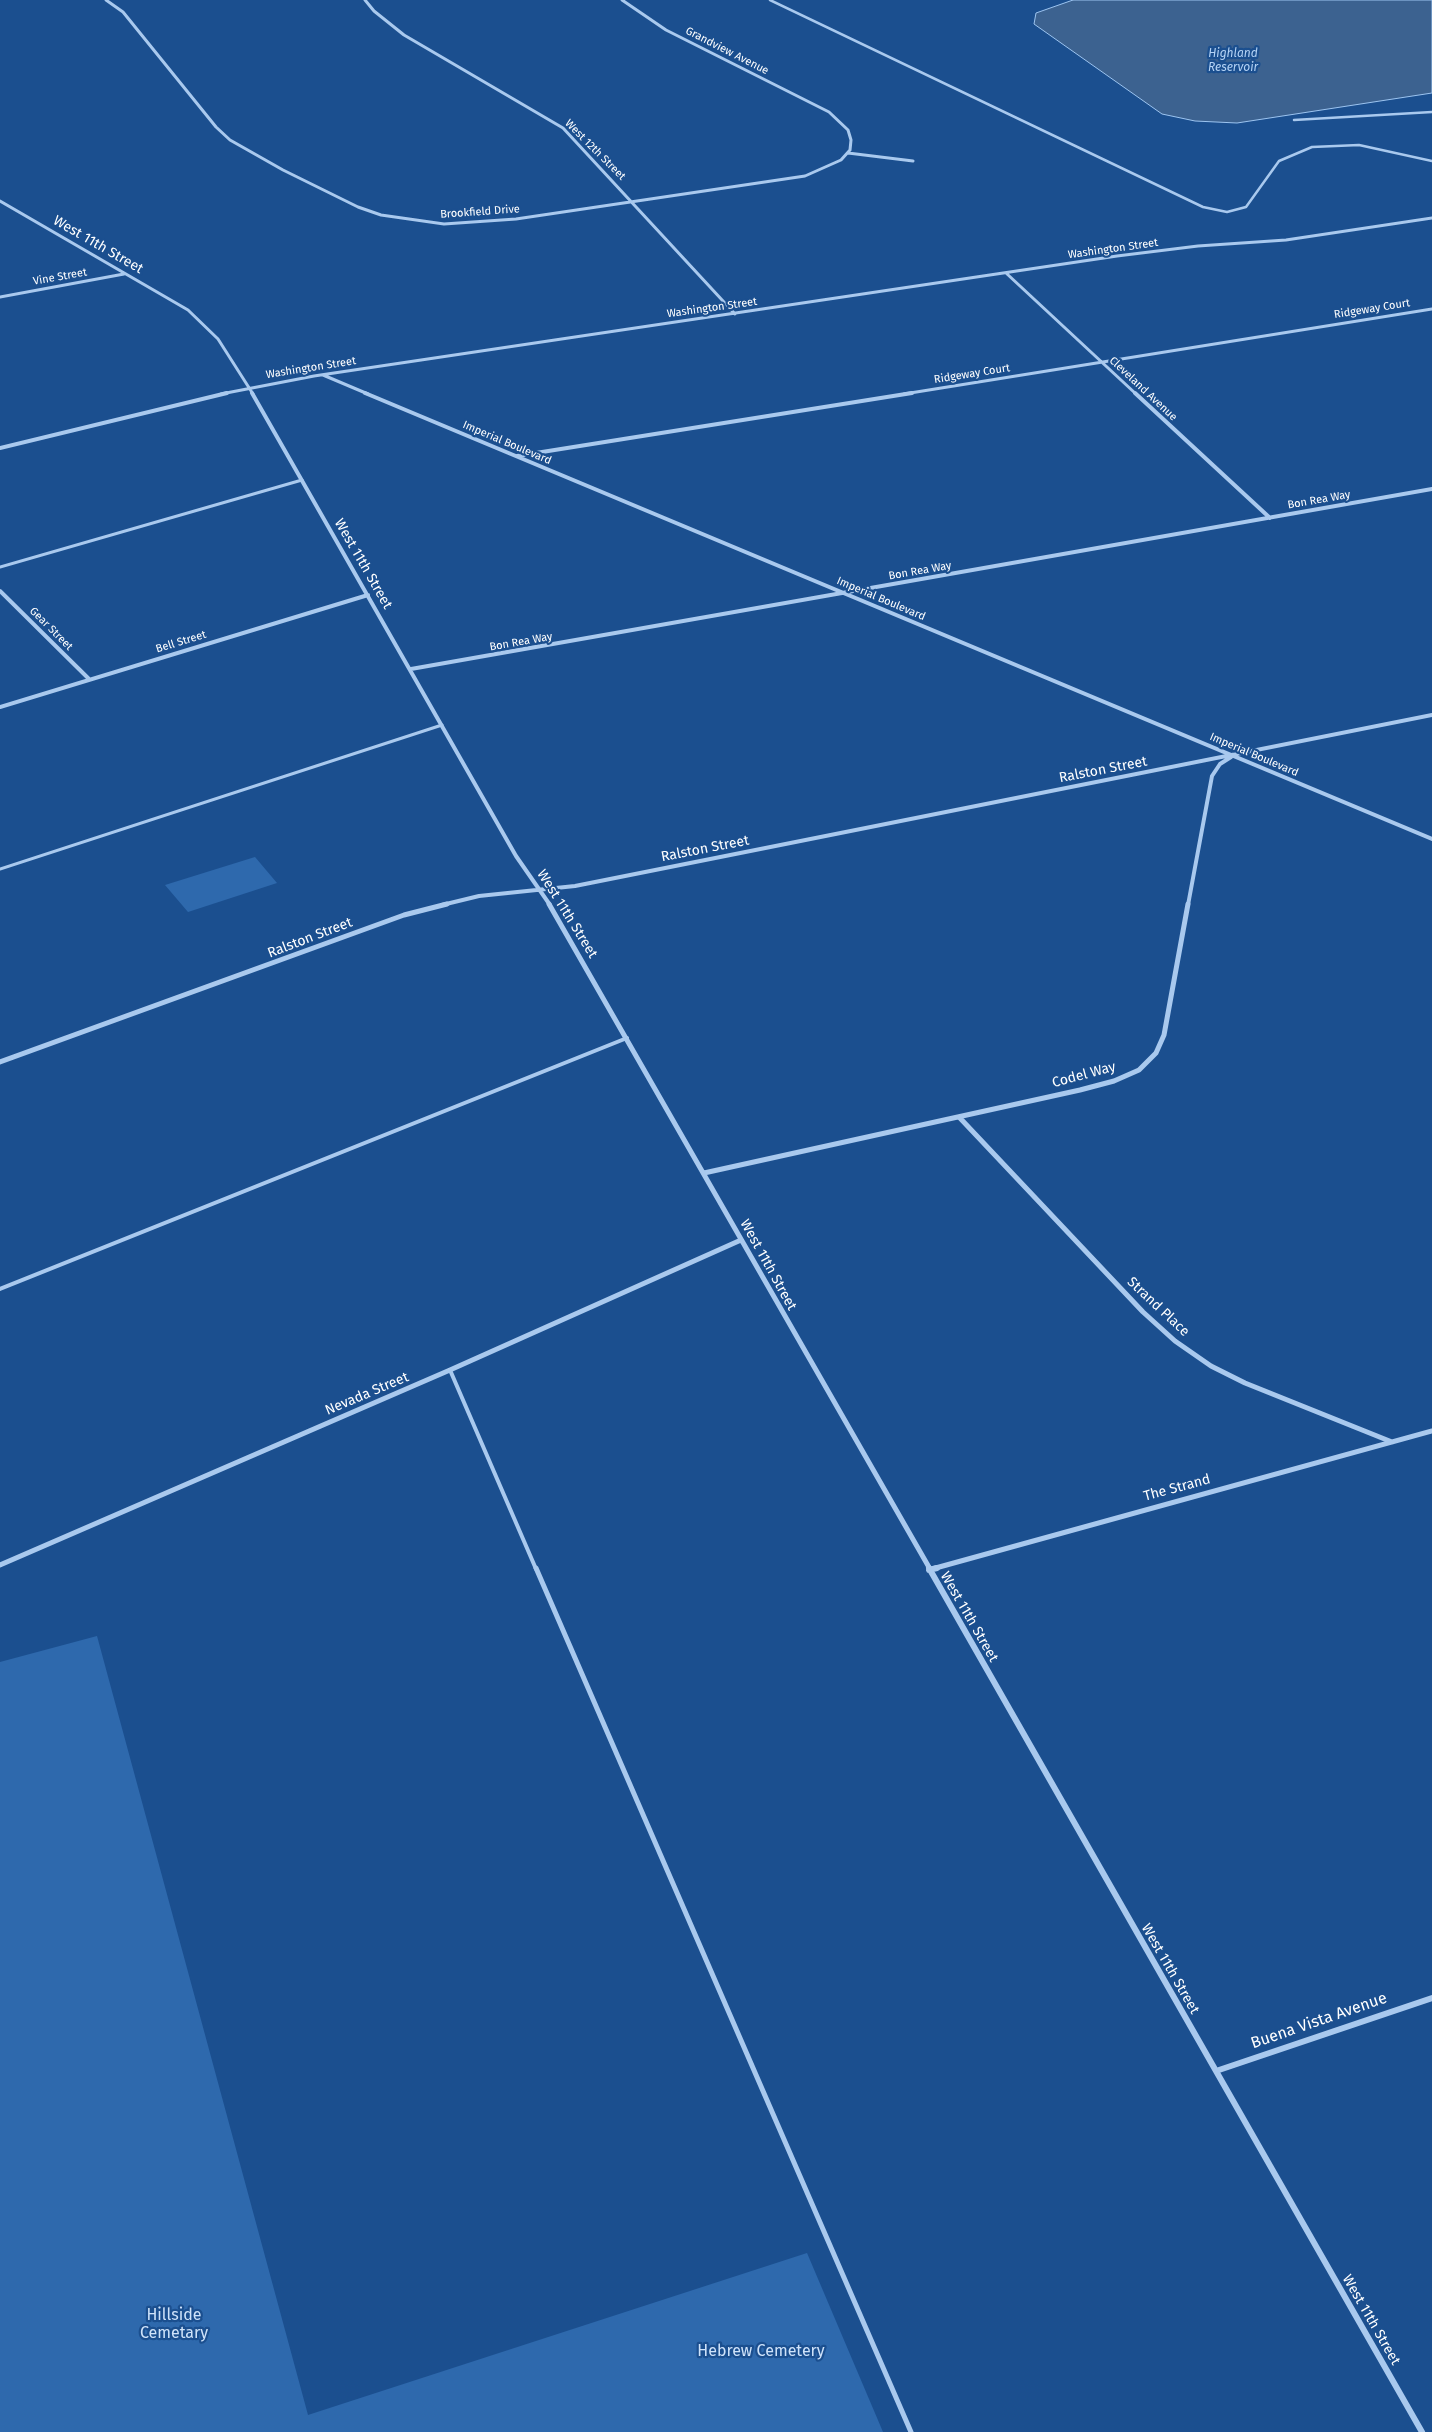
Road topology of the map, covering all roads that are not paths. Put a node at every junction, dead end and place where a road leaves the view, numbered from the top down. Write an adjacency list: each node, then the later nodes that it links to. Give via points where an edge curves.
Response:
1 (106, 0): 11 (street, Brookfield Drive, via 122,12 230,140 260,159 358,207 381,215 444,224 516,219)
2 (365, 0): 11 (street, West 12th Street, via 404,35 563,128)
3 (622, 0): 7 (street, Grandview Avenue, via 666,30 829,112 848,130 851,140)
4 (770, 0): 9 (lane, via 1203,207 1227,212 1246,207 1279,161 1312,148 1359,145)
5 (1432, 112): 6 (lane)
6 (1294, 120)
7 (848, 153): 8 (street); 11 (street, Brookfield Drive, via 834,164 805,176)
8 (913, 160)
9 (1432, 162)
10 (0, 201): 14 (street, West 11th Street)
11 (634, 202): 17 (street, West 12th Street)
12 (1432, 218): 13 (street, Washington Street, via 1286,240 1170,249)
13 (1006, 273): 17 (street, Washington Street); 18 (street, Cleveland Avenue)
14 (124, 274): 15 (street, Vine Street); 20 (street, West 11th Street, via 175,302 205,324 218,338)
15 (0, 297)
16 (1432, 308): 18 (street, Ridgeway Court)
17 (735, 314): 19 (street, Washington Street)
18 (1100, 362): 22 (street, Ridgeway Court); 25 (street, Cleveland Avenue)
19 (322, 375): 20 (street, Washington Street); 22 (street, Imperial Boulevard)
20 (249, 388): 21 (street, Washington Street); 23 (street, West 11th Street)
21 (0, 448)
22 (516, 456): 28 (street, Imperial Boulevard)
23 (302, 480): 26 (lane); 29 (street, West 11th Street)
24 (1432, 489): 25 (street, Bon Rea Way)
25 (1270, 518): 28 (street, Bon Rea Way)
26 (0, 566)
27 (0, 591): 31 (street, Gear Street)
28 (846, 593): 30 (street, Bon Rea Way); 35 (street, Imperial Boulevard)
29 (368, 594): 30 (street, West 11th Street); 31 (street, Bell Street)
30 (411, 669): 34 (street, West 11th Street)
31 (89, 679): 32 (street, Bell Street)
32 (0, 706)
33 (1432, 715): 35 (street, Ralston Street)
34 (442, 725): 37 (lane); 38 (street, West 11th Street, via 516,856)
35 (1233, 755): 36 (street, Imperial Boulevard); 38 (street, Ralston Street, via 575,886); 41 (street, Codel Way, via 1220,764 1212,776 1164,1035 1156,1053 1138,1070 1114,1081)
36 (1432, 839)
37 (0, 869)
38 (540, 890): 39 (street, West 11th Street); 40 (street, Ralston Street, via 479,896 404,916)
39 (627, 1038): 42 (street, West 11th Street); 44 (lane)
40 (0, 1062)
41 (959, 1117): 42 (street, Codel Way); 47 (street, Strand Place, via 1143,1312 1175,1341 1211,1366 1245,1383)
42 (704, 1173): 43 (street, West 11th Street)
43 (741, 1240): 45 (street, Nevada Street); 49 (street, West 11th Street)
44 (0, 1289)
45 (450, 1370): 48 (street, Nevada Street); 52 (lane)
46 (1432, 1431): 47 (street, The Strand)
47 (1392, 1442): 49 (street, The Strand)
48 (0, 1565)
49 (929, 1570): 51 (street, West 11th Street)
50 (1432, 1998): 51 (street, Buena Vista Avenue)
51 (1216, 2071): 53 (street, West 11th Street)
52 (911, 2432)
53 (1422, 2432)

